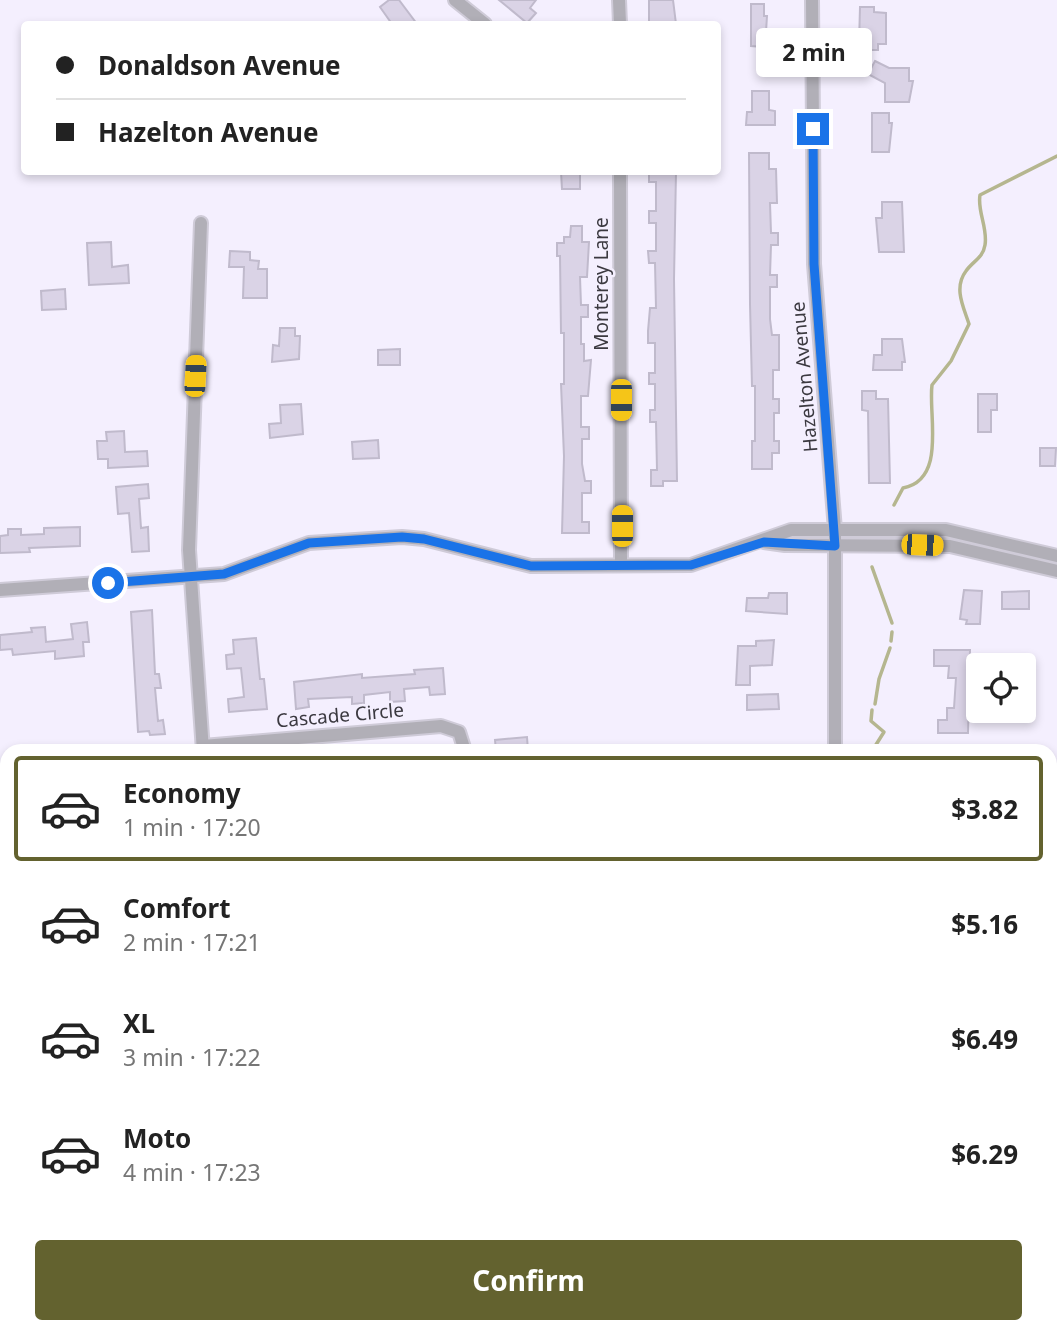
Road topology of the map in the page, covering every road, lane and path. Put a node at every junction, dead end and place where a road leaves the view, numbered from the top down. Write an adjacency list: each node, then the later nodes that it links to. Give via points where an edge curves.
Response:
1 (455, 0): 4 (street)
2 (620, 0): 5 (street)
3 (812, 0): 8 (street, Hazelton Avenue, via 814,264)
4 (481, 21)
5 (620, 21)
6 (620, 175): 14 (street, Monterey Lane)
7 (201, 223): 16 (street)
8 (835, 530): 9 (street); 10 (street, via 791,530); 11 (street, Hazelton Avenue)
9 (963, 531): 12 (street); 13 (street)
10 (764, 542): 11 (street); 14 (street, via 691,565)
11 (835, 546): 12 (street); 21 (street, Hazelton Avenue)
12 (961, 548): 15 (street)
13 (1057, 556)
14 (621, 565): 16 (street, via 531,566 402,537 309,543 245,568)
15 (1057, 571)
16 (190, 578): 17 (street); 18 (street)
17 (0, 590)
18 (203, 744)
19 (246, 744): 20 (street, Cascade Circle, via 442,726 459,732)
20 (463, 744)
21 (835, 744)

